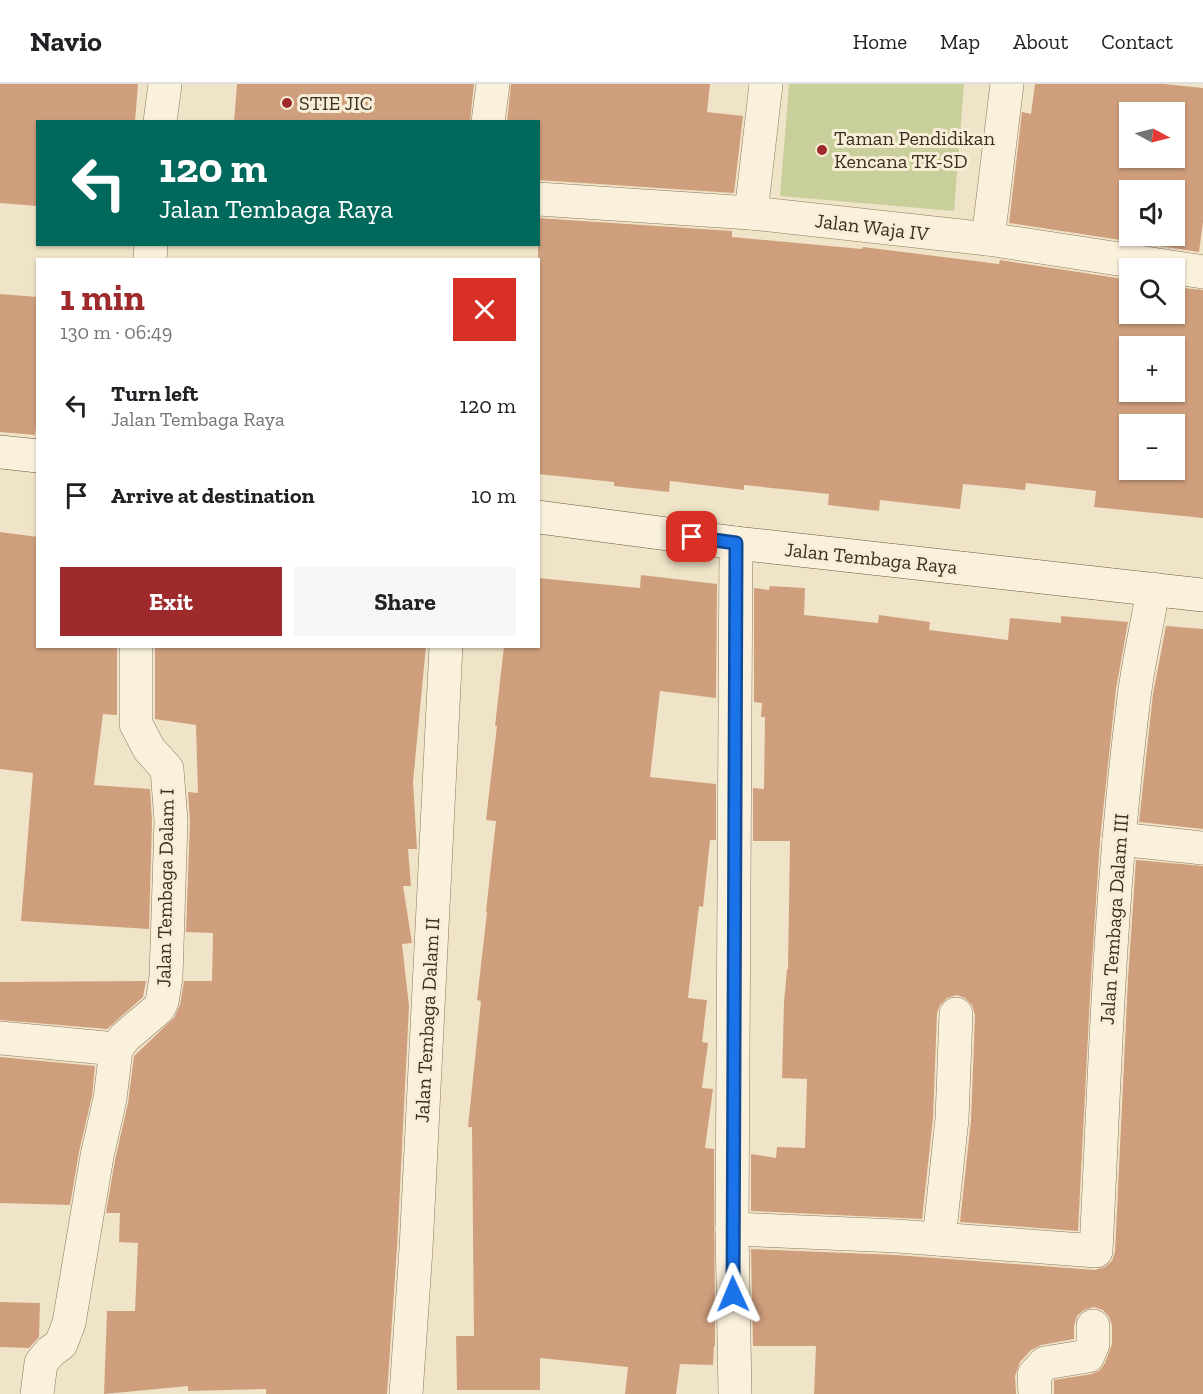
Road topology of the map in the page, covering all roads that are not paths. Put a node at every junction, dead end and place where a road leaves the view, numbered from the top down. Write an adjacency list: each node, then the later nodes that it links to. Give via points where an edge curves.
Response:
1 (165, 84): 5 (street)
2 (493, 84): 6 (street)
3 (766, 84): 8 (street)
4 (1007, 84): 9 (street)
5 (160, 120)
6 (488, 120)
7 (540, 199): 8 (street, Jalan Waja IV)
8 (751, 213): 9 (street, Jalan Waja IV)
9 (988, 239): 10 (street, Jalan Waja IV)
10 (1203, 272)
11 (0, 452): 12 (street)
12 (36, 456)
13 (540, 518): 14 (street, Jalan Tembaga Raya)
14 (736, 543): 15 (street, Jalan Tembaga Raya); 24 (street)
15 (1153, 589): 16 (street, Jalan Tembaga Raya); 19 (street, Jalan Tembaga Dalam III, via 1133,704)
16 (1203, 595)
17 (136, 648): 23 (street, Jalan Tembaga Dalam I, via 136,724 149,749 167,769 171,821 166,977 158,1009 125,1036)
18 (446, 648): 28 (street, Jalan Tembaga Dalam II)
19 (1119, 839): 20 (street); 25 (street, Jalan Tembaga Dalam III, via 1096,1251)
20 (1203, 848)
21 (956, 1014): 25 (street, via 952,1119)
22 (0, 1038): 23 (street)
23 (116, 1049): 27 (street, via 69,1323 61,1344 41,1363)
24 (732, 1229): 25 (street); 29 (street)
25 (939, 1239)
26 (1093, 1326): 30 (street, via 1088,1356 1045,1363 1034,1375)
27 (37, 1394)
28 (406, 1394)
29 (735, 1394)
30 (1035, 1394)

